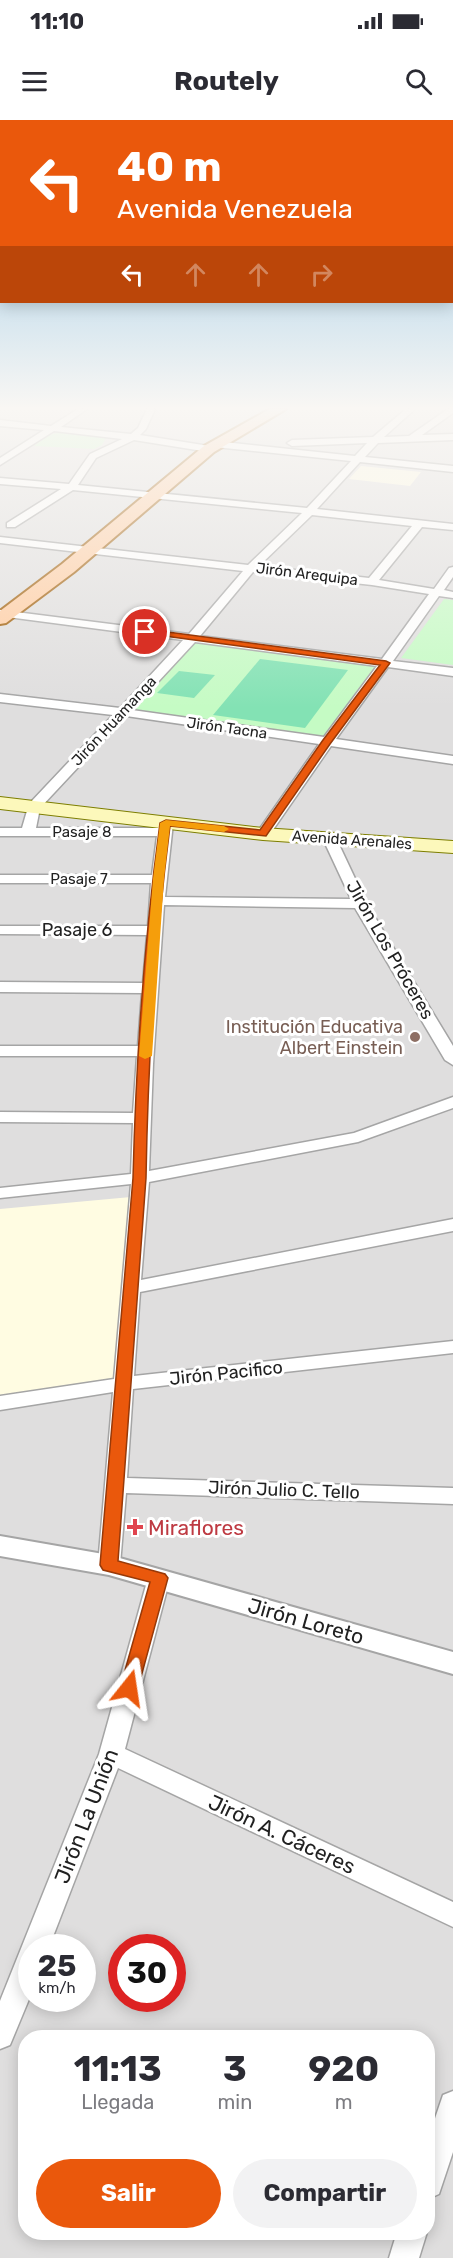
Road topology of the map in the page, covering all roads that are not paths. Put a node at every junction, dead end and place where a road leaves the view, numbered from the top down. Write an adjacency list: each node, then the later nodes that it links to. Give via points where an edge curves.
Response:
1 (38, 509): 7 (street)
2 (136, 509): 10 (main road)
3 (281, 509): 5 (street)
4 (312, 509): 5 (street, Jirón Huamanga)
5 (309, 512): 6 (street); 11 (street, Jirón Huamanga)
6 (419, 524): 8 (street); 13 (street)
7 (11, 525)
8 (453, 527)
9 (0, 540): 10 (street, Jirón Arequipa)
10 (90, 549): 11 (street, Jirón Arequipa); 16 (main road)
11 (251, 568): 13 (street, Jirón Arequipa); 17 (street, Jirón Huamanga)
12 (453, 570): 14 (street)
13 (372, 582): 14 (street, Jirón Arequipa)
14 (436, 593): 15 (street, Jirón Arequipa); 18 (street)
15 (453, 595)
16 (2, 615): 17 (street)
17 (192, 638): 18 (street); 21 (street, Jirón Huamanga)
18 (386, 663): 19 (street); 22 (street)
19 (453, 672)
20 (0, 698): 21 (street, Jirón Tacna)
21 (122, 712): 22 (street, Jirón Tacna); 25 (street, Jirón Huamanga)
22 (327, 742): 23 (street, Jirón Tacna); 29 (street)
23 (453, 760)
24 (0, 803): 25 (main road, Avenida Arenales)
25 (34, 807): 26 (main road, Avenida Arenales); 28 (street, Jirón Huamanga)
26 (165, 827): 28 (street, Pasaje 8); 29 (main road, Avenida Arenales); 33 (street)
27 (0, 832): 28 (street, Pasaje 8)
28 (28, 832)
29 (263, 834): 30 (main road, Avenida Arenales)
30 (330, 839): 31 (main road, Avenida Arenales); 35 (street, Jirón Los Próceres)
31 (453, 847)
32 (0, 879): 33 (street, Pasaje 7)
33 (158, 879): 34 (street)
34 (157, 901): 35 (street); 37 (street)
35 (360, 904): 42 (street, Jirón Los Próceres)
36 (0, 930): 37 (street, Pasaje 6)
37 (155, 931): 39 (street)
38 (0, 987): 39 (street)
39 (150, 988): 41 (street)
40 (0, 1051): 41 (street)
41 (146, 1051): 45 (street)
42 (453, 1060)
43 (453, 1102): 46 (street, via 358,1137)
44 (0, 1117): 45 (street)
45 (141, 1118): 46 (street)
46 (140, 1178): 47 (street); 49 (street)
47 (0, 1193)
48 (453, 1226): 49 (street)
49 (131, 1288): 51 (street)
50 (453, 1347): 51 (street, Jirón Pacifico)
51 (122, 1384): 52 (street, Jirón Pacifico); 53 (street)
52 (0, 1403)
53 (114, 1485): 54 (street, Jirón Julio C. Tello); 56 (street)
54 (453, 1496)
55 (0, 1546): 56 (street, Jirón Loreto)
56 (109, 1565): 57 (street, Jirón Loreto)
57 (159, 1578): 58 (street, Jirón Loreto); 59 (street, Jirón La Unión)
58 (453, 1663)
59 (111, 1754): 60 (street, Jirón A. Cáceres); 61 (street, Jirón La Unión)
60 (453, 1915)
61 (40, 1934)
62 (18, 1991): 63 (street)
63 (0, 2036)
64 (453, 2105): 65 (street)
65 (435, 2162)
66 (410, 2240): 67 (street)
67 (404, 2258)

